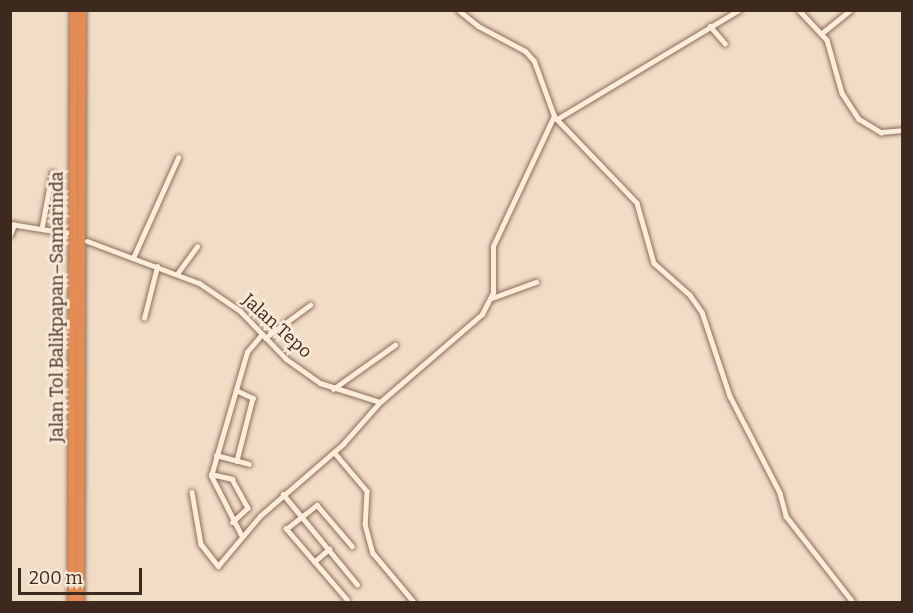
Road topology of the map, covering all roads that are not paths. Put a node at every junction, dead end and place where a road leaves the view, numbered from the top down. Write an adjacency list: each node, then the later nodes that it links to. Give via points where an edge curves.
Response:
1 (74, 10): 47 (highway, Jalan Tol Balikpapan–Samarinda)
2 (82, 10): 48 (highway, Jalan Tol Balikpapan–Samarinda)
3 (458, 10): 10 (street, via 529,55)
4 (739, 10): 7 (street)
5 (799, 10): 8 (street)
6 (850, 10): 8 (street)
7 (710, 26): 9 (street); 10 (street)
8 (822, 33): 11 (street, via 830,47 842,93 859,119 881,132)
9 (724, 43)
10 (557, 117): 24 (street, via 494,246); 50 (street, via 631,192 644,222 654,263 690,295 702,312 730,396 780,493 786,516)
11 (903, 130)
12 (178, 158): 20 (street)
13 (52, 174): 15 (street)
14 (12, 224): 15 (street); 17 (street)
15 (42, 226): 16 (street)
16 (66, 233)
17 (10, 235)
18 (87, 241): 20 (street, Jalan Tepo)
19 (197, 246): 22 (street)
20 (133, 258): 21 (street, Jalan Tepo)
21 (157, 267): 22 (street, Jalan Tepo); 26 (street)
22 (177, 274): 27 (street, Jalan Tepo, via 233,306)
23 (536, 282): 24 (street)
24 (492, 298): 31 (street, via 474,323)
25 (310, 305): 27 (street)
26 (144, 318)
27 (264, 336): 29 (street, Jalan Tepo, via 289,362); 30 (street, via 247,352)
28 (395, 345): 29 (street)
29 (333, 389): 31 (street, Jalan Tepo)
30 (236, 390): 33 (street); 34 (street, via 253,398)
31 (380, 402): 32 (street)
32 (334, 452): 38 (street); 49 (street, via 367,491 365,524 373,553)
33 (216, 455): 34 (street); 36 (street)
34 (237, 461): 35 (street)
35 (249, 464)
36 (211, 474): 40 (street); 40 (street, via 232,479 248,508)
37 (192, 492): 41 (street, via 201,544 218,566)
38 (284, 494): 39 (street); 41 (street)
39 (302, 516): 42 (street, via 318,506); 43 (street); 44 (street, via 286,529)
40 (233, 522): 41 (street)
41 (242, 537)
42 (352, 546)
43 (329, 549): 44 (street); 45 (street)
44 (314, 562): 46 (street)
45 (357, 584)
46 (347, 600)
47 (72, 603)
48 (80, 603)
49 (414, 603)
50 (853, 603)

